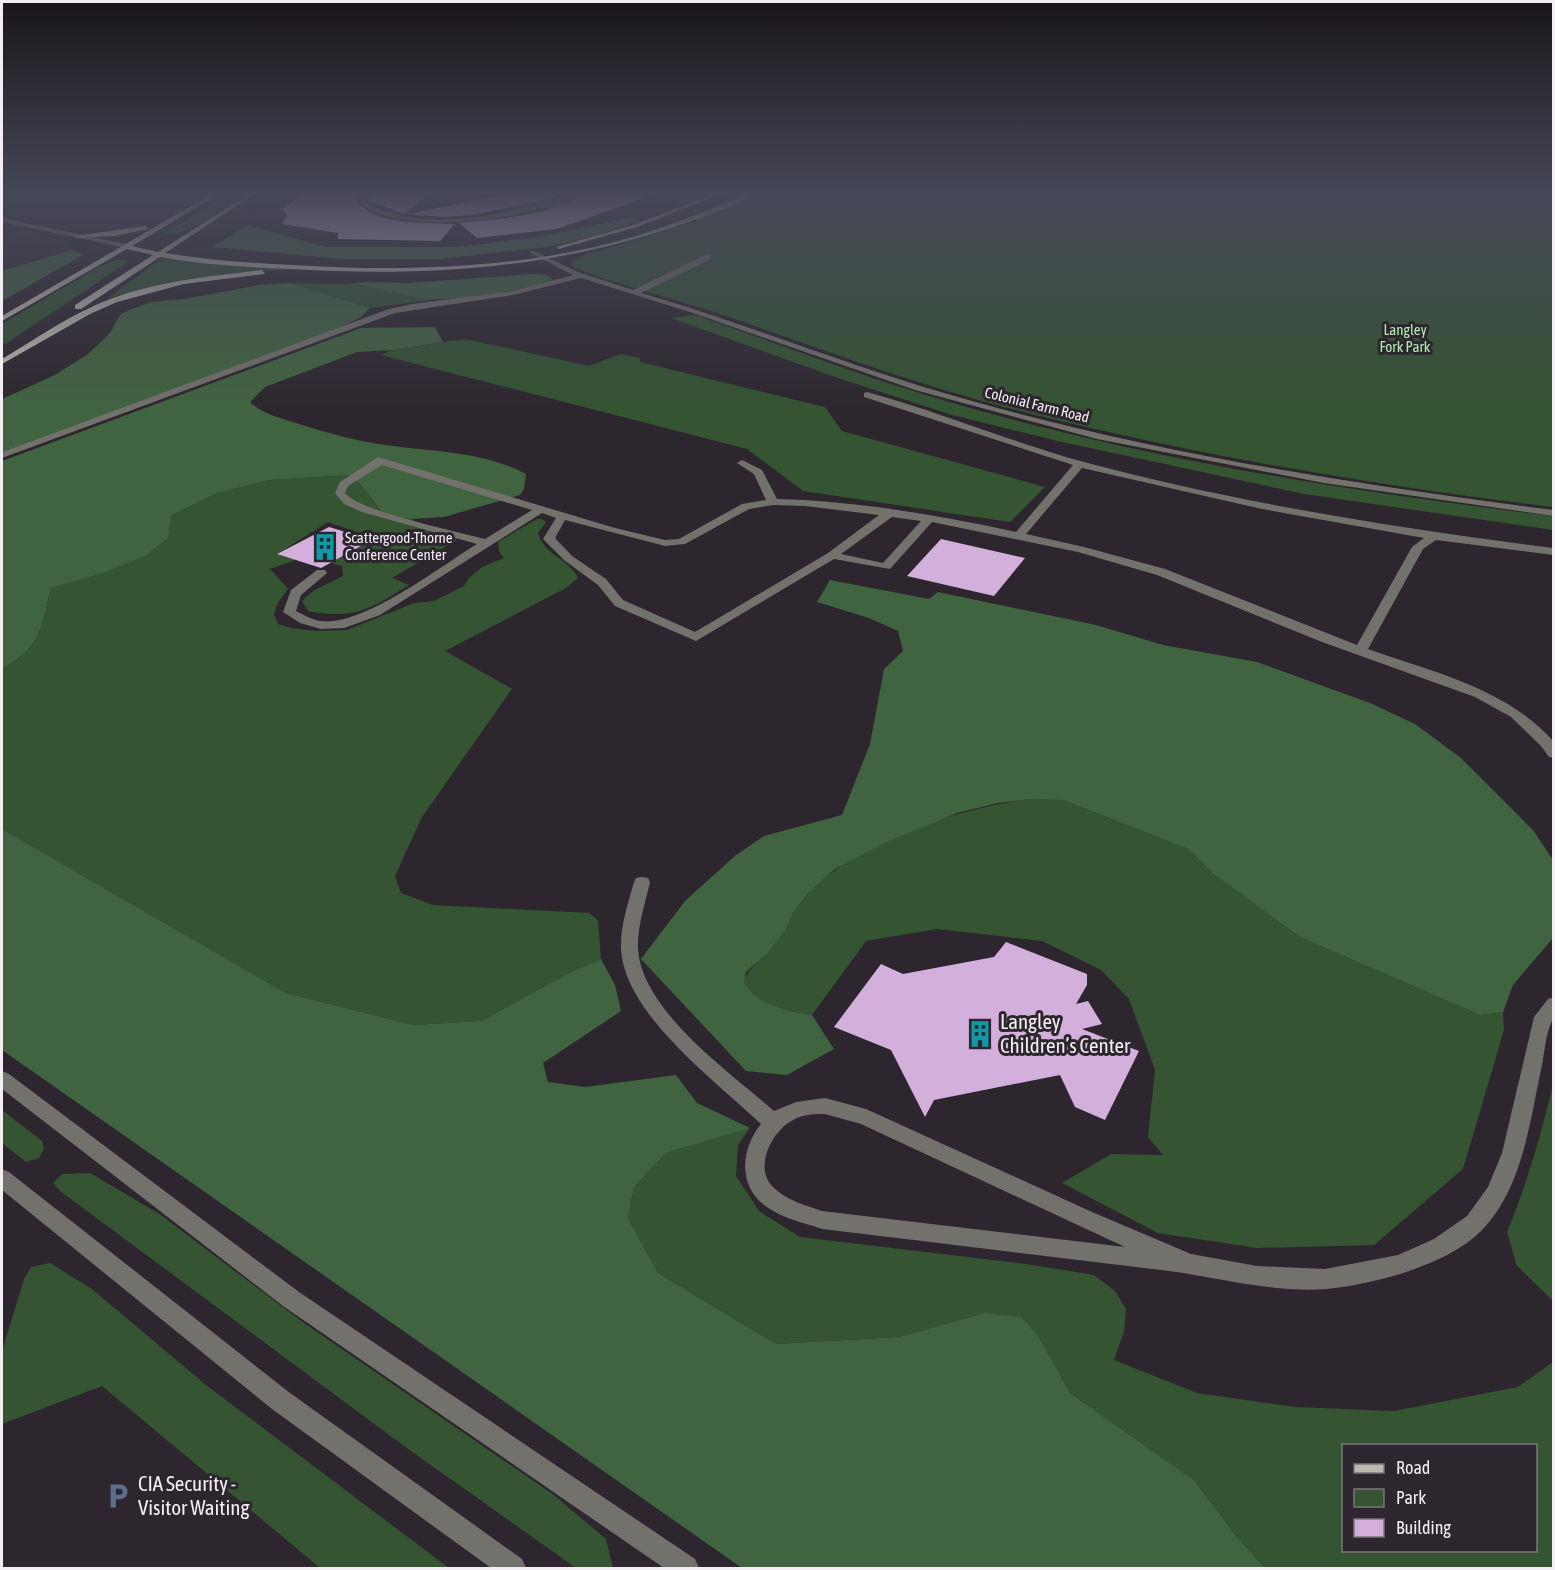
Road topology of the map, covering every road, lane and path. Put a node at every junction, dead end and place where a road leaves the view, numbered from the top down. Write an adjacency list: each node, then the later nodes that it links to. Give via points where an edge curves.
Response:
1 (93, 265): 10 (main road)
2 (143, 265): 11 (main road)
3 (277, 265): 7 (main road)
4 (488, 265): 7 (main road)
5 (557, 265): 8 (street, Colonial Farm Road)
6 (691, 265): 9 (street)
7 (365, 272): 11 (main road, via 254,273 157,288 94,309)
8 (579, 276): 9 (street, Colonial Farm Road); 13 (street, via 513,293 392,311)
9 (636, 292): 19 (street, Colonial Farm Road, via 946,396 1082,432 1269,471)
10 (2, 319)
11 (2, 361)
12 (867, 395): 15 (street)
13 (2, 455)
14 (742, 463): 16 (street, via 758,472)
15 (1080, 464): 22 (street); 23 (street, via 1262,506)
16 (773, 502): 18 (street); 20 (street, via 746,506 674,543 644,540)
17 (541, 509): 20 (street); 24 (street); 24 (street, via 379,460 345,484 340,494 352,505 366,510)
18 (891, 513): 21 (street); 26 (street)
19 (1554, 513)
20 (563, 516): 26 (street, via 549,539 568,558 602,582 619,603 696,637)
21 (929, 518): 22 (street); 26 (street, via 886,567)
22 (1019, 535): 28 (street, via 1161,572)
23 (1434, 536): 25 (street); 28 (street, via 1418,547)
24 (488, 543): 27 (street, via 376,612 344,624 321,625 289,612 295,592)
25 (1554, 552)
26 (832, 555)
27 (321, 573)
28 (1360, 651): 29 (street, via 1480,694 1516,714)
29 (1554, 754)
30 (642, 882): 33 (street, via 632,925 630,957 652,1006 683,1041)
31 (1554, 1004): 35 (street, via 1542,1017 1512,1153 1497,1191 1475,1223 1432,1251 1401,1264 1354,1275 1325,1279 1257,1276)
32 (2, 1079): 37 (street, via 291,1299)
33 (774, 1123): 35 (street, via 802,1108 825,1106 866,1117); 35 (street, via 767,1130 753,1169 762,1191 780,1204 822,1220)
34 (2, 1178): 36 (street, via 281,1401)
35 (1189, 1264)
36 (513, 1569)
37 (686, 1569)

